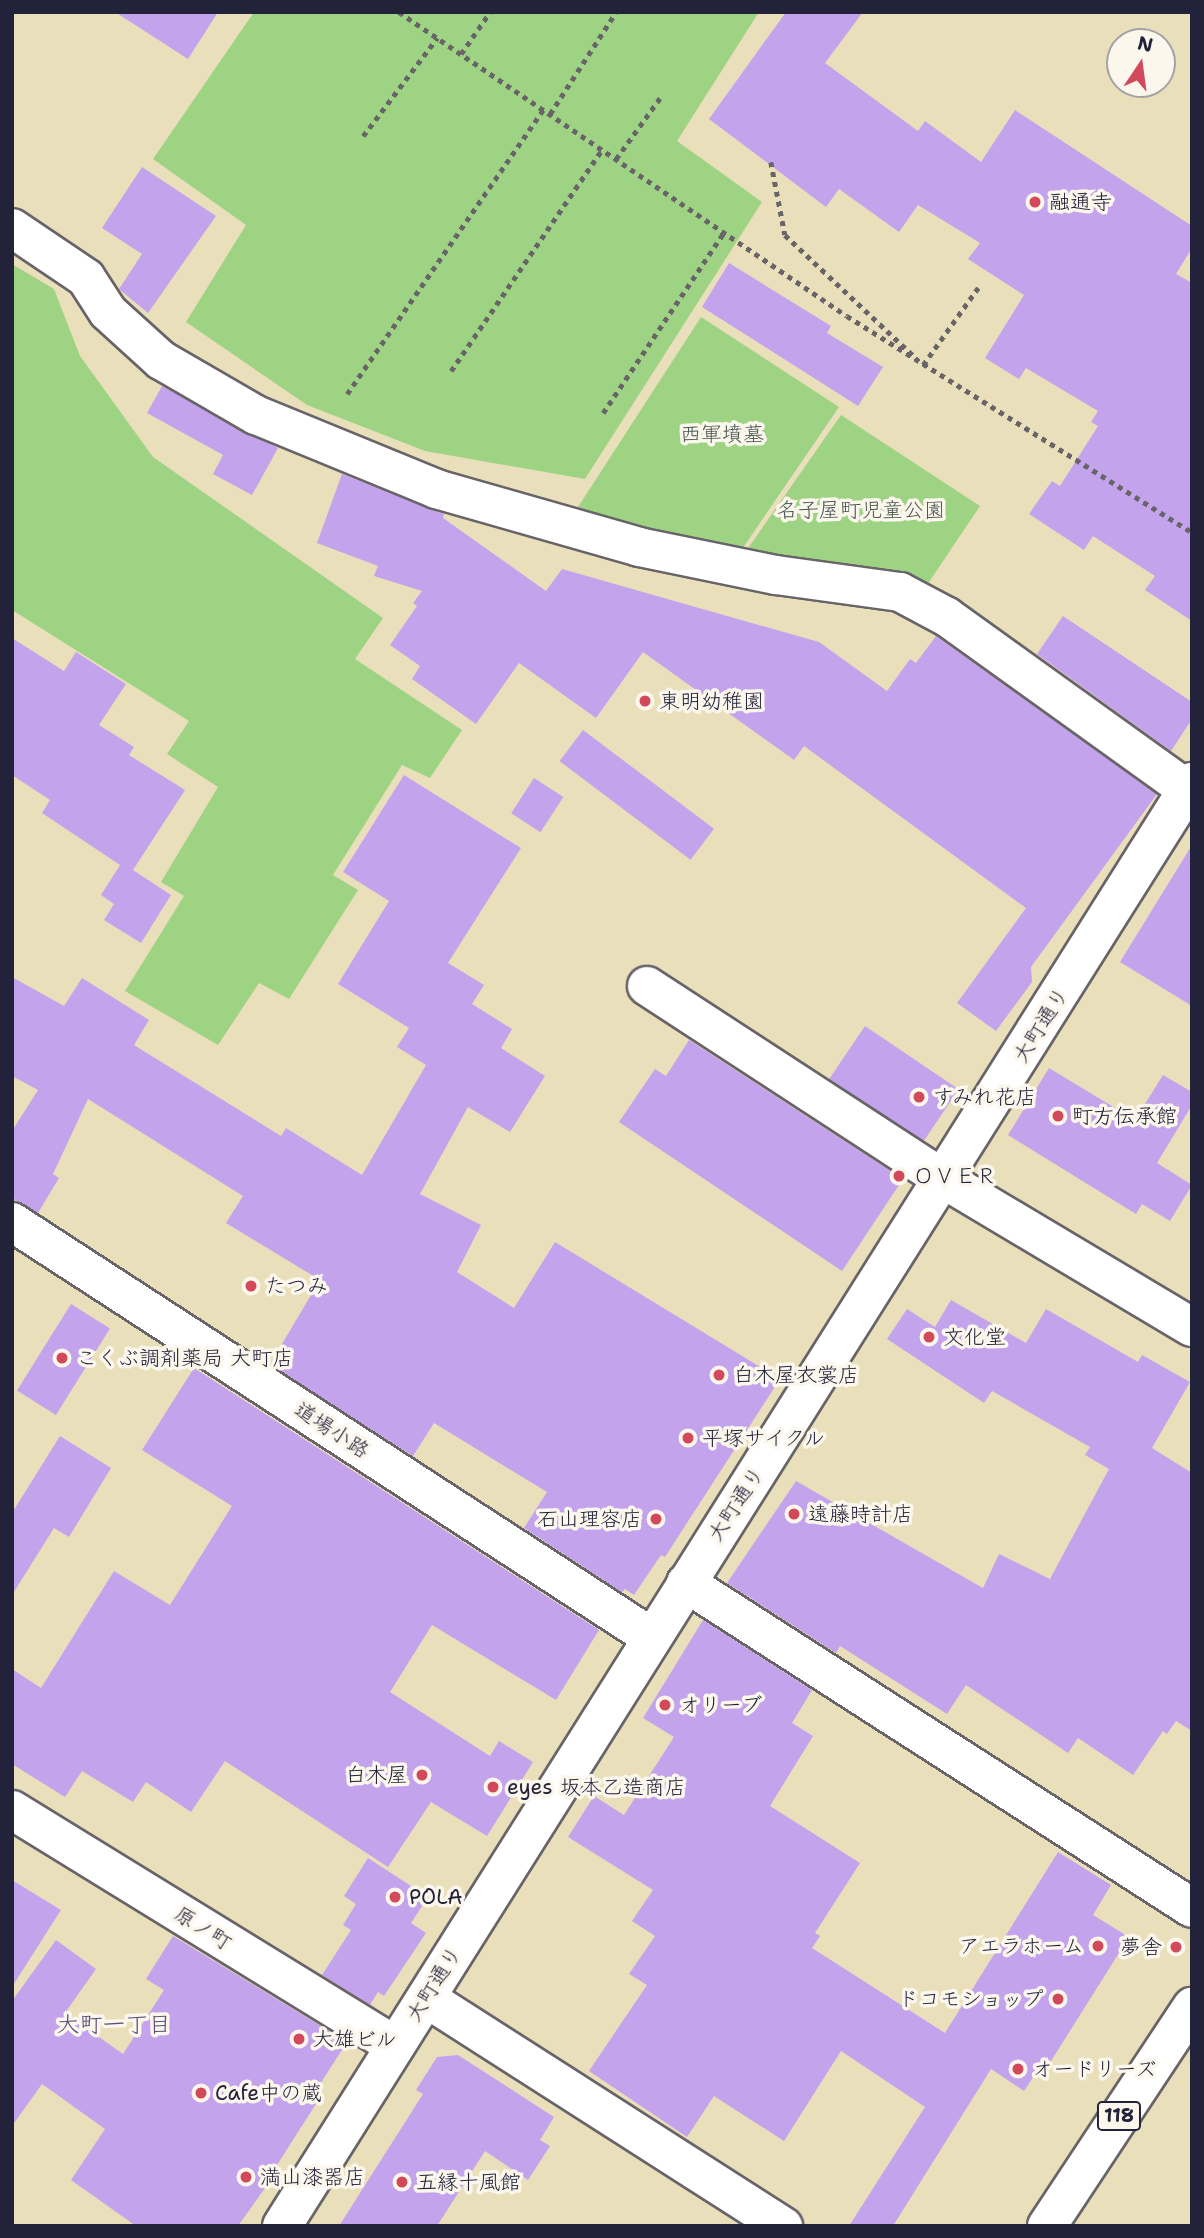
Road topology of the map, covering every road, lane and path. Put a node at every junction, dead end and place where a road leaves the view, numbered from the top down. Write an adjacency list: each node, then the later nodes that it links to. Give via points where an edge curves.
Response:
1 (399, 12): 4 (path)
2 (490, 12): 5 (path)
3 (616, 12): 8 (path)
4 (437, 38): 5 (path); 9 (path)
5 (461, 54): 7 (path)
6 (660, 98): 11 (path)
7 (543, 110): 8 (path); 18 (path)
8 (550, 114): 10 (path)
9 (363, 136)
10 (602, 150): 11 (path); 17 (path)
11 (616, 159): 14 (path)
12 (771, 162): 16 (path, via 785,235)
13 (12, 229): 21 (main road, via 86,278 108,312 162,360 256,415 436,489 639,547 775,575 900,592 947,617)
14 (724, 232): 16 (path); 19 (path)
15 (978, 288): 16 (path)
16 (925, 366): 20 (path)
17 (451, 371)
18 (347, 394)
19 (603, 413)
20 (1192, 532)
21 (1190, 789): 23 (main road, 大町通り)
22 (646, 986): 23 (main road)
23 (945, 1180): 25 (main road); 26 (main road, 大町通り)
24 (12, 1222): 27 (main road, 道場小路)
25 (1192, 1327)
26 (685, 1583): 27 (main road, 大町通り); 29 (main road)
27 (651, 1637): 30 (main road, 大町通り)
28 (12, 1810): 32 (main road, 原ノ町)
29 (1192, 1908)
30 (426, 1998): 32 (main road, 大町通り); 34 (main road)
31 (1192, 2007): 35 (main road, 118)
32 (395, 2046): 33 (main road, 大町通り)
33 (282, 2226)
34 (783, 2226)
35 (1047, 2226)

